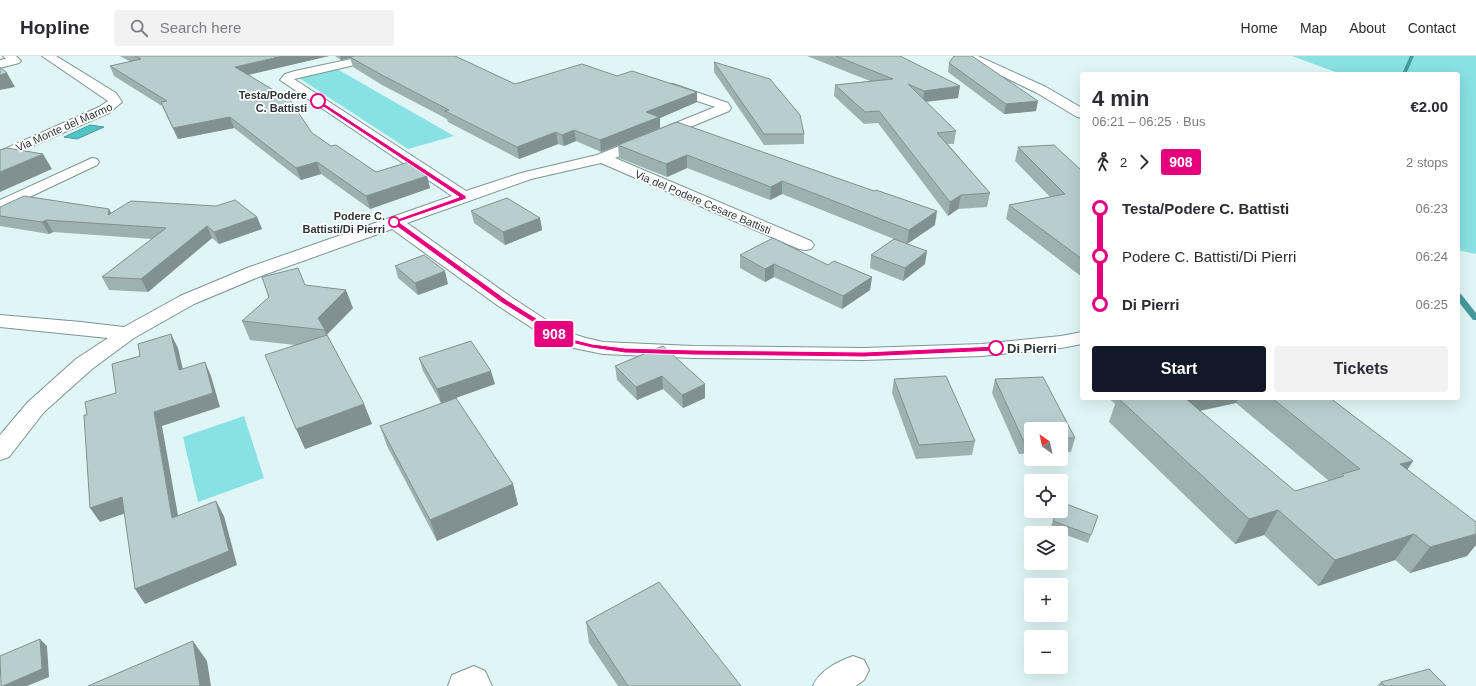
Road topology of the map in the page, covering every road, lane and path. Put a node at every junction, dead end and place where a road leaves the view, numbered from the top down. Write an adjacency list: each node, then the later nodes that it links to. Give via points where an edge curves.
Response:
1 (9, 56): 5 (street, via 15,61)
2 (48, 56): 8 (street, Via Monte del Marmo, via 111,96 116,102 104,110)
3 (381, 56): 11 (street, via 287,78 290,83)
4 (969, 56): 7 (street, via 1026,82)
5 (0, 64)
6 (656, 82): 9 (street, via 724,108)
7 (1080, 113)
8 (0, 156)
9 (602, 158): 11 (street, via 526,176); 14 (street, Via del Podere Cesare Battisti)
10 (92, 162): 12 (street)
11 (464, 197): 13 (street)
12 (0, 206)
13 (394, 222): 16 (street, via 211,289); 17 (street, via 504,302 556,335 581,344 603,348 693,352 878,354 982,350)
14 (805, 245)
15 (0, 321): 16 (street)
16 (127, 334): 18 (street, via 84,364 49,395 26,418)
17 (1080, 338)
18 (0, 451)
19 (464, 686): 20 (street, via 474,681)
20 (476, 686)

